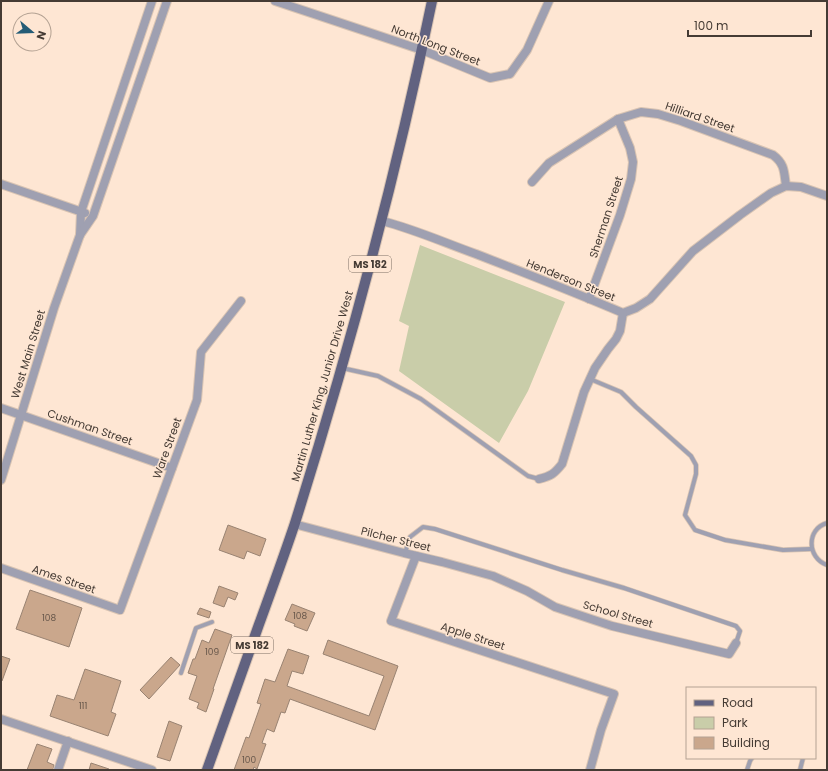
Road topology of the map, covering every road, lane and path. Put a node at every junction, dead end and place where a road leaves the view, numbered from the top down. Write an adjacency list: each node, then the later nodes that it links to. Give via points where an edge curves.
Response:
1 (152, 1): 12 (street, West Main Street)
2 (167, 1): 13 (street, West Main Street)
3 (276, 1): 6 (street, North Long Street)
4 (432, 1): 6 (main road, Martin Luther King, Junior Drive West / MS 182)
5 (549, 1): 6 (street, North Long Street, via 527,50 510,74 490,78)
6 (422, 50): 14 (main road, Martin Luther King, Junior Drive West / MS 182)
7 (618, 119): 8 (street, Hilliard Street, via 549,163); 10 (street, Hilliard Street, via 641,112 658,114 773,155 784,170); 16 (street, Sherman Street, via 630,148 633,162 631,179)
8 (532, 182)
9 (1, 184): 12 (street)
10 (786, 186): 11 (street); 18 (street, Henderson Street, via 771,193 693,251 650,298 636,308)
11 (827, 196)
12 (81, 212): 13 (street); 15 (street, West Main Street)
13 (93, 216): 15 (street, West Main Street)
14 (382, 221): 16 (street, Henderson Street, via 449,244); 19 (main road, Martin Luther King, Junior Drive West / MS 182)
15 (80, 235): 22 (street, West Main Street)
16 (589, 299): 18 (street, Henderson Street)
17 (241, 301): 23 (street, Ware Street, via 201,352 197,400)
18 (622, 313): 20 (street, via 618,335)
19 (342, 368): 24 (lane, via 378,376 421,399 528,476); 27 (main road, Martin Luther King, Junior Drive West / MS 182)
20 (589, 379): 24 (street, via 562,464 555,473); 28 (lane, via 621,392 691,456 696,465 696,474 684,515 695,530 725,540 783,550)
21 (1, 408): 22 (street, Cushman Street)
22 (21, 415): 23 (street, Cushman Street); 25 (street, West Main Street)
23 (172, 468): 34 (street, Ware Street)
24 (539, 479)
25 (1, 480)
26 (827, 523): 28 (lane, via 816,530 812,539)
27 (294, 524): 29 (street, Pilcher Street); 44 (main road, Martin Luther King, Junior Drive West / MS 182)
28 (812, 549): 31 (lane, via 815,556)
29 (404, 554): 30 (street, Pilcher Street); 36 (lane, via 410,537 423,527 435,529 736,626 740,631)
30 (416, 556): 33 (street, Pilcher Street); 45 (street, Apple Street, via 391,621 614,694)
31 (827, 565)
32 (1, 568): 34 (street, Ames Street)
33 (493, 576): 36 (street, School Street, via 556,607 612,626 729,654)
34 (120, 610)
35 (212, 622): 37 (lane, via 196,628)
36 (736, 643)
37 (181, 673)
38 (1, 719): 39 (street)
39 (68, 741): 42 (street); 43 (street)
40 (751, 759): 46 (lane)
41 (803, 759): 47 (lane)
42 (58, 770)
43 (152, 770)
44 (208, 770)
45 (590, 770)
46 (746, 770)
47 (800, 770)

